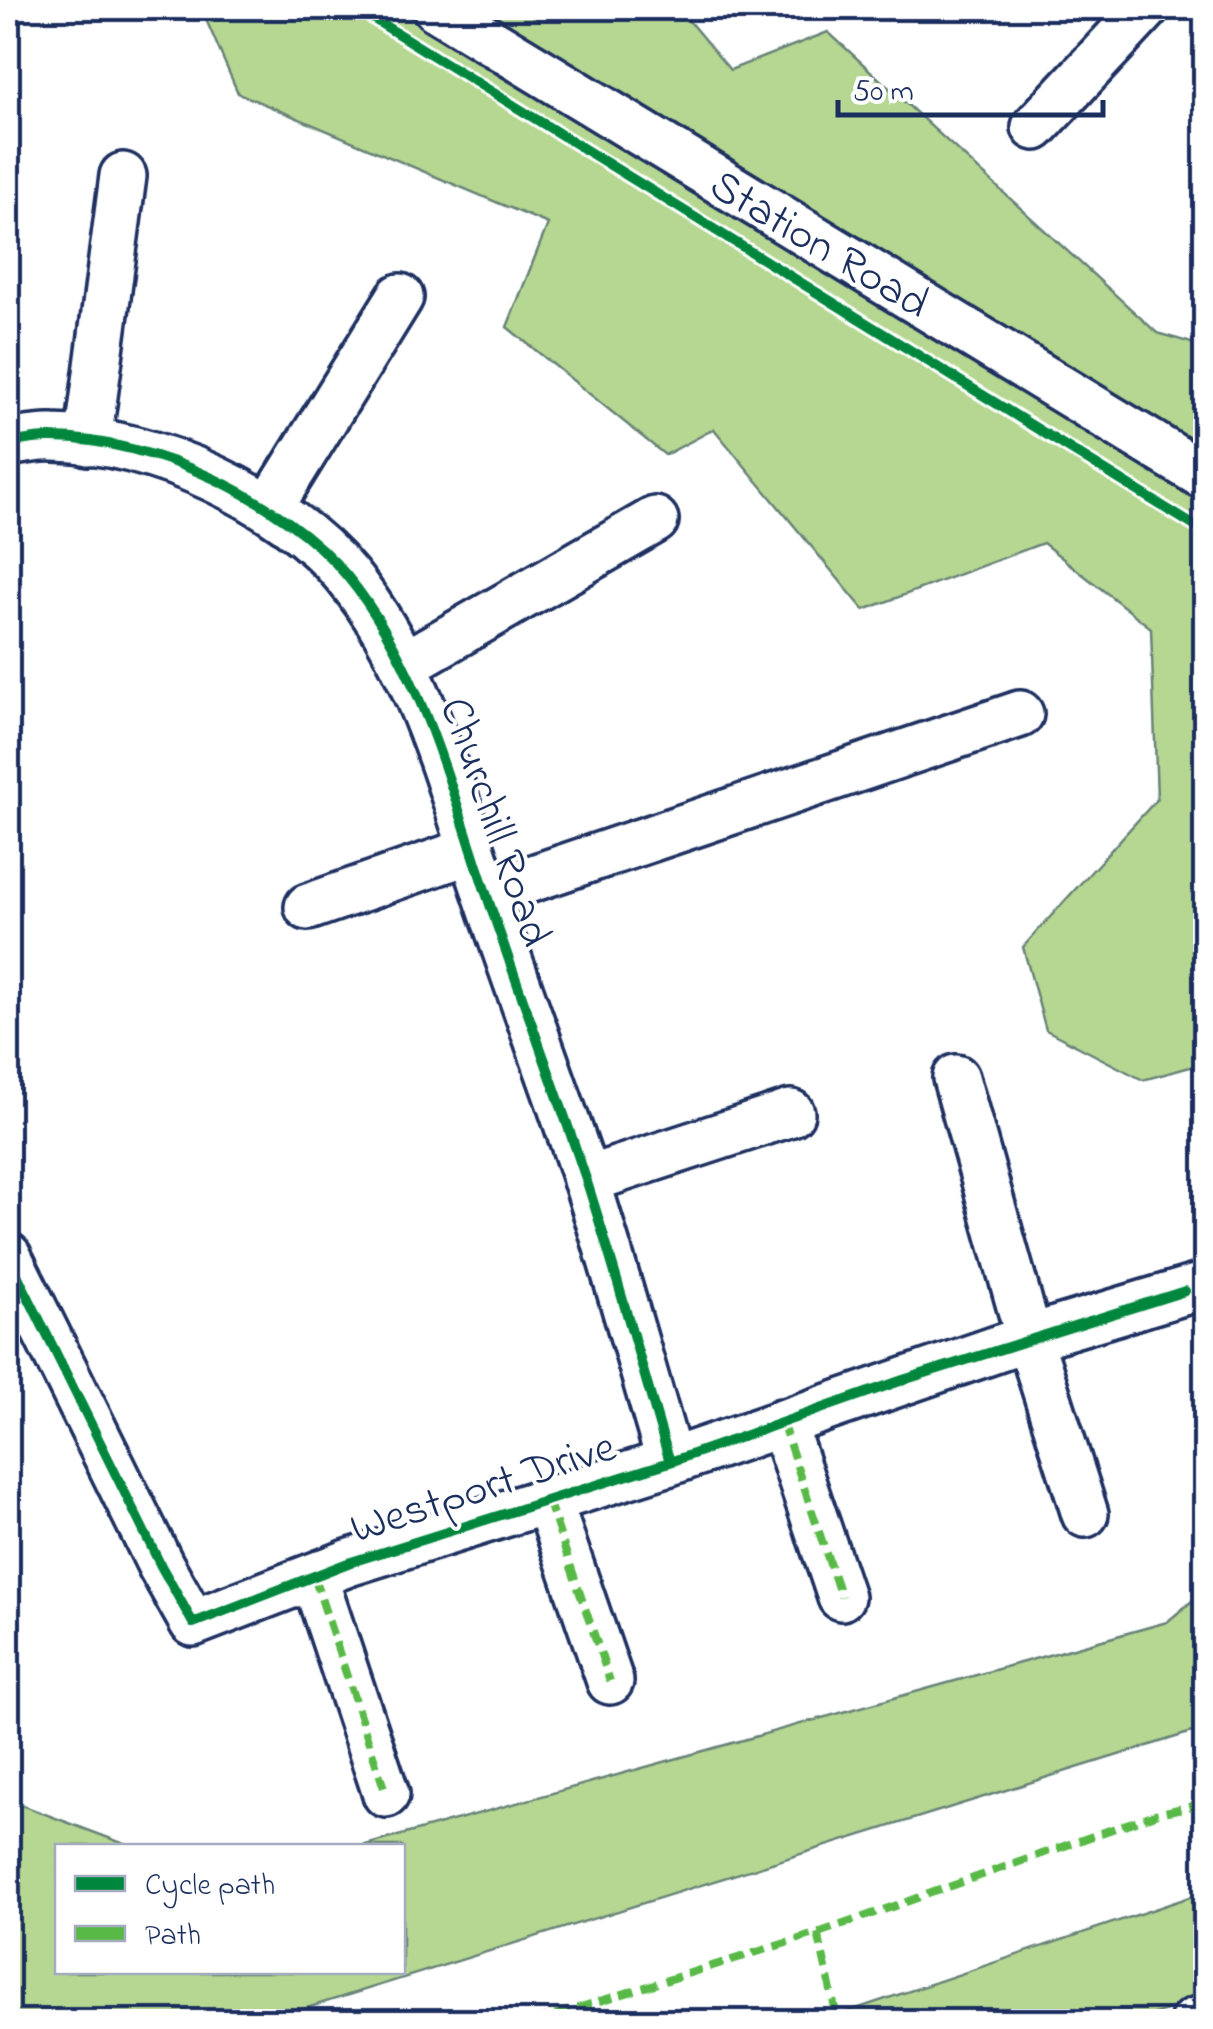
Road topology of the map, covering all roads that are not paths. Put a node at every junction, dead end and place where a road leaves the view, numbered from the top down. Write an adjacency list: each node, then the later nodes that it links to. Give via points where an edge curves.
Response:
1 (436, 8): 8 (street, Station Road)
2 (1146, 8): 3 (street)
3 (1035, 127)
4 (123, 176): 6 (street)
5 (400, 297): 9 (street)
6 (88, 442): 7 (street, Churchill Road); 9 (street, Churchill Road, via 137,450)
7 (8, 443)
8 (1206, 477)
9 (269, 509): 11 (street, Churchill Road, via 344,572)
10 (655, 520): 11 (street)
11 (405, 664): 13 (street, Churchill Road)
12 (1020, 714): 14 (street)
13 (472, 850): 14 (street, Churchill Road); 15 (street)
14 (486, 894): 18 (street, Churchill Road)
15 (308, 907)
16 (956, 1078): 21 (street)
17 (791, 1113): 18 (street)
18 (586, 1180): 23 (street, Churchill Road)
19 (8, 1256): 26 (street, Westport Drive, via 193,1623)
20 (1196, 1288): 21 (street, Westport Drive)
21 (1029, 1338): 22 (street, Westport Drive); 25 (street)
22 (782, 1422): 23 (street, Westport Drive); 27 (street)
23 (670, 1462): 24 (street, Westport Drive)
24 (548, 1500): 26 (street, Westport Drive); 28 (street)
25 (1085, 1514)
26 (314, 1576): 29 (street)
27 (841, 1597)
28 (610, 1681)
29 (386, 1794)
30 (1206, 2018): 31 (street)
31 (1193, 2022)

